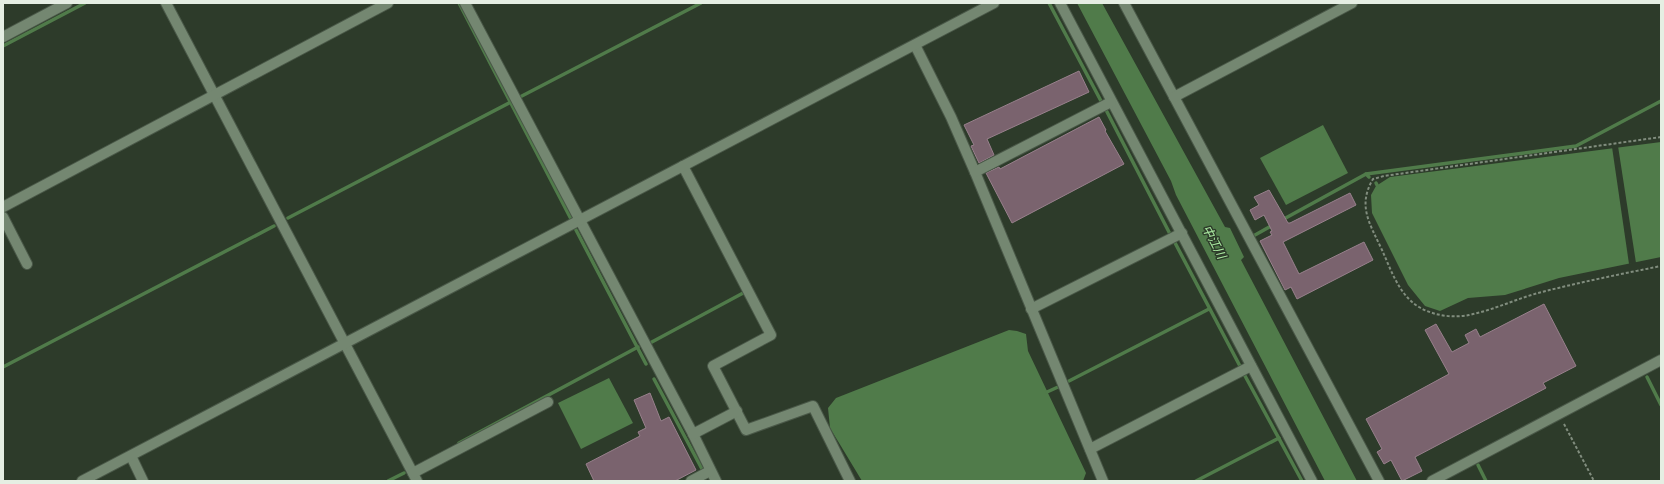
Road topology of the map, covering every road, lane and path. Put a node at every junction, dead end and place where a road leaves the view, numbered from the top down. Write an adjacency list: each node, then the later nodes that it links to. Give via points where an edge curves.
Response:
1 (67, 3): 9 (street)
2 (166, 3): 11 (street)
3 (388, 3): 11 (street)
4 (465, 3): 19 (street)
5 (994, 3): 10 (street)
6 (1060, 3): 13 (street)
7 (1124, 3): 12 (street)
8 (1352, 3): 12 (street)
9 (3, 37)
10 (915, 45): 15 (street); 16 (street)
11 (215, 96): 17 (street); 24 (street)
12 (1174, 97): 42 (street)
13 (1111, 102): 16 (street); 20 (street)
14 (1661, 137): 22 (path, via 1384,176 1373,179 1367,189 1365,202 1367,218 1398,286 1415,304 1441,316 1469,315 1541,292)
15 (683, 166): 19 (street); 28 (street, via 771,335 713,366)
16 (975, 172): 23 (street)
17 (3, 207)
18 (3, 217): 21 (street)
19 (580, 220): 24 (street); 30 (street)
20 (1182, 233): 23 (street); 26 (street)
21 (27, 264)
22 (1661, 266)
23 (1031, 309): 31 (street)
24 (344, 344): 32 (street); 34 (street)
25 (1661, 360): 29 (street)
26 (1251, 366): 31 (street); 41 (street)
27 (548, 402): 34 (street)
28 (737, 411): 30 (street); 39 (street, via 746,430 813,406)
29 (1559, 414): 43 (street); 44 (path)
30 (693, 434): 33 (street)
31 (1090, 450): 40 (street)
32 (131, 456): 35 (street); 36 (street)
33 (710, 471): 37 (street); 38 (street)
34 (415, 477)
35 (82, 481)
36 (143, 481)
37 (691, 481)
38 (716, 481)
39 (850, 481)
40 (1103, 481)
41 (1312, 481)
42 (1379, 481)
43 (1432, 481)
44 (1594, 481)

